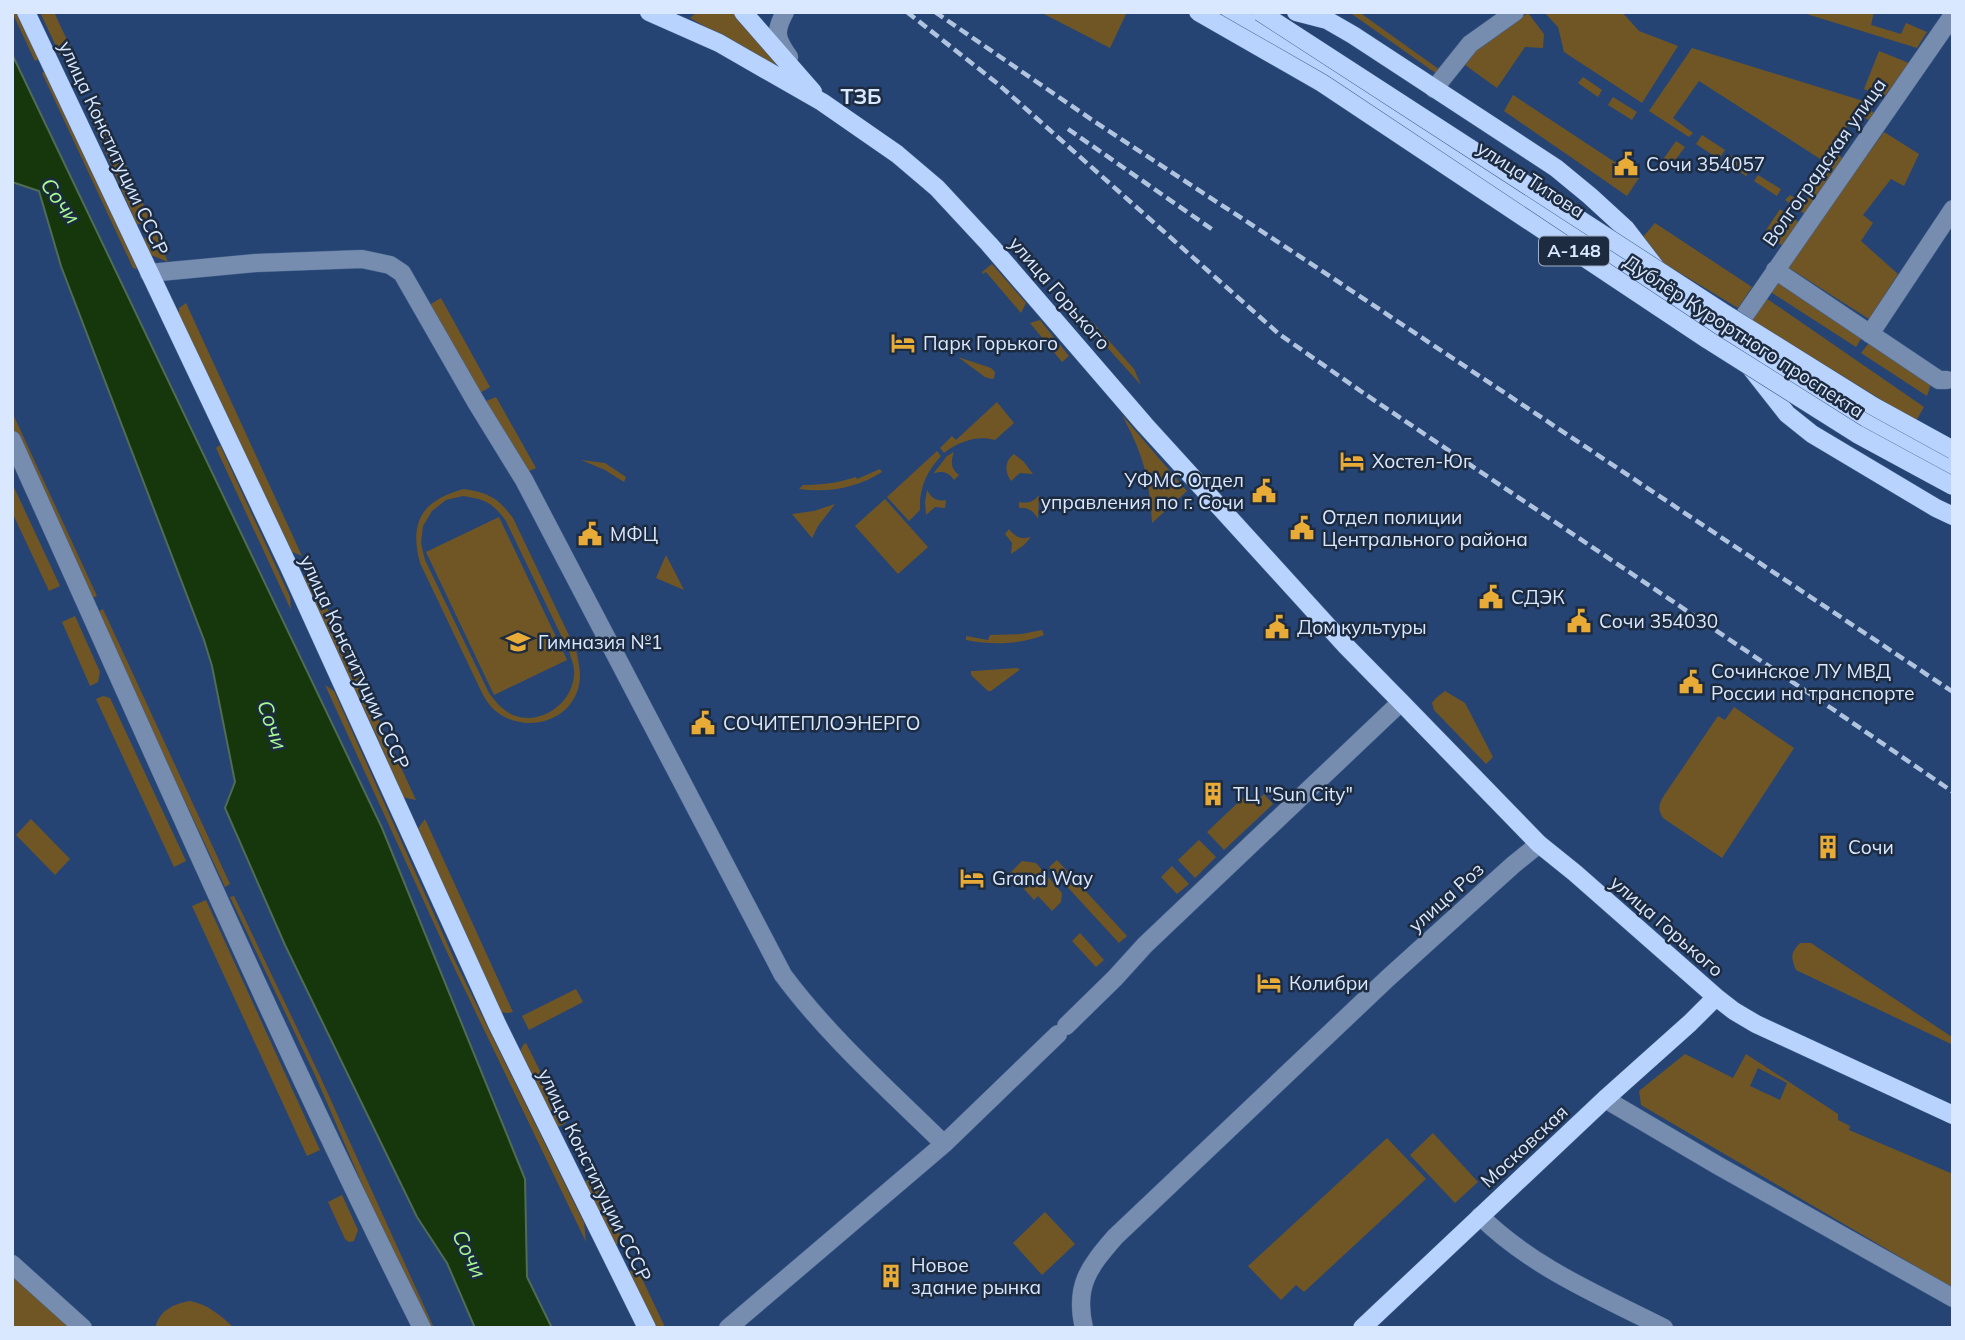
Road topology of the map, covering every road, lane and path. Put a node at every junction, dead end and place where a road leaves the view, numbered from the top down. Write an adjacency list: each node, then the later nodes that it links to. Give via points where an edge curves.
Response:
1 (26, 12): 16 (main road, улица Конституции СССР)
2 (743, 12): 12 (main road, улица Горького)
3 (785, 12): 12 (street, via 777,38)
4 (1198, 12): 23 (main road, Дублёр Курортного проспекта / А-148, bridge, via 1322,83 1857,434)
5 (1230, 12): 17 (main road, улица Титова, via 1331,72)
6 (1260, 12): 14 (main road, Дублёр Курортного проспекта / А-148, bridge)
7 (1296, 12): 11 (main road, А-148, via 1327,20)
8 (1515, 12): 11 (street, via 1470,44)
9 (656, 13): 12 (main road, улица Горького)
10 (1953, 15): 15 (street, Волгоградская улица)
11 (1434, 89): 14 (main road, А-148, via 1590,195 1633,236)
12 (822, 102): 25 (main road, улица Горького, via 937,188 1145,425)
13 (1953, 209): 18 (street)
14 (1656, 268): 21 (main road, Дублёр Курортного проспекта / А-148, bridge, via 1862,399)
15 (1775, 270): 17 (street, Волгоградская улица); 18 (street)
16 (149, 273): 30 (street, via 362,259 390,265 402,273 524,480 783,975 859,1061); 36 (main road, улица Конституции СССР, via 497,1024)
17 (1729, 333): 22 (main road, улица Титова); 24 (main road, via 1787,414 1812,434)
18 (1870, 334): 19 (street, via 1938,380)
19 (1947, 380)
20 (12, 440): 35 (street, via 223,909)
21 (1953, 450)
22 (1953, 468)
23 (1953, 486)
24 (1953, 516)
25 (1401, 702): 26 (main road, улица Горького); 30 (street)
26 (1539, 844): 27 (main road, улица Горького); 38 (street, улица Роз, via 1384,982 1115,1237 1094,1261 1083,1284)
27 (1716, 996): 28 (main road, Московская); 29 (main road, улица Горького, via 1756,1024)
28 (1605, 1099): 31 (main road, Московская); 33 (street)
29 (1953, 1115)
30 (944, 1144): 37 (street)
31 (1480, 1216): 39 (main road, Московская); 40 (street, via 1523,1253)
32 (12, 1264): 34 (street)
33 (1953, 1298)
34 (83, 1328)
35 (422, 1328)
36 (647, 1328)
37 (728, 1328)
38 (1084, 1328)
39 (1362, 1328)
40 (1664, 1328)

